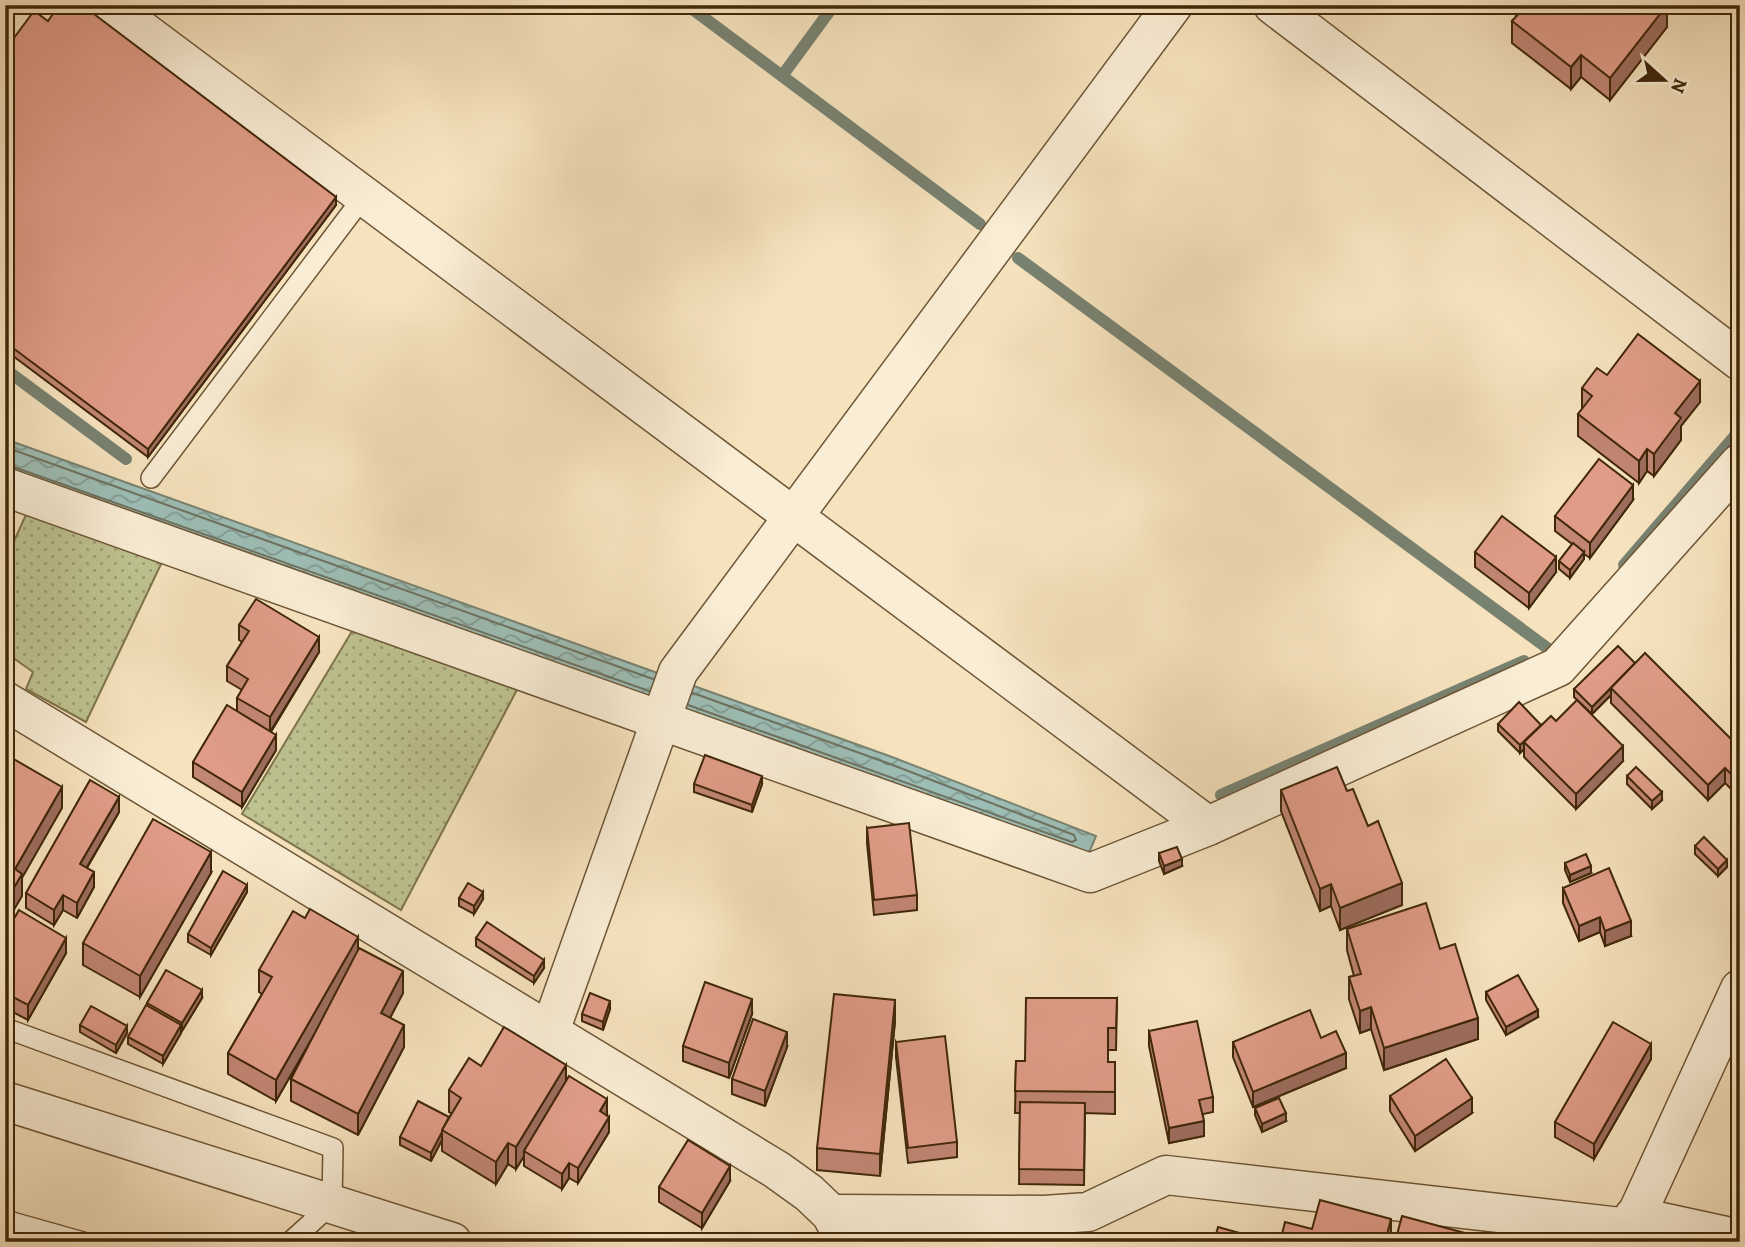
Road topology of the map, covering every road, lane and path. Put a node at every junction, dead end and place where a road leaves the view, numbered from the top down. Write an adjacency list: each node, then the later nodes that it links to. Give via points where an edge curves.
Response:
1 (108, 5): 4 (street)
2 (1172, 5): 9 (street)
3 (1273, 5): 5 (street)
4 (364, 196): 7 (lane); 9 (street)
5 (1740, 361)
6 (1740, 463): 12 (street, via 1558,667)
7 (151, 478)
8 (5, 487): 11 (street)
9 (794, 516): 11 (street, via 678,672); 12 (street)
10 (5, 701): 15 (street)
11 (662, 715): 12 (street, via 1090,873); 15 (street)
12 (1208, 826)
13 (1740, 989): 20 (street)
14 (5, 1028): 17 (lane, via 333,1148)
15 (551, 1031): 19 (street, via 777,1170 809,1194)
16 (5, 1101): 17 (street)
17 (332, 1204): 22 (street); 24 (lane)
18 (5, 1220): 23 (lane)
19 (838, 1228): 20 (street, via 1088,1212 1166,1175)
20 (1629, 1229): 21 (street)
21 (1740, 1239)
22 (446, 1241)
23 (83, 1242)
24 (289, 1242)

